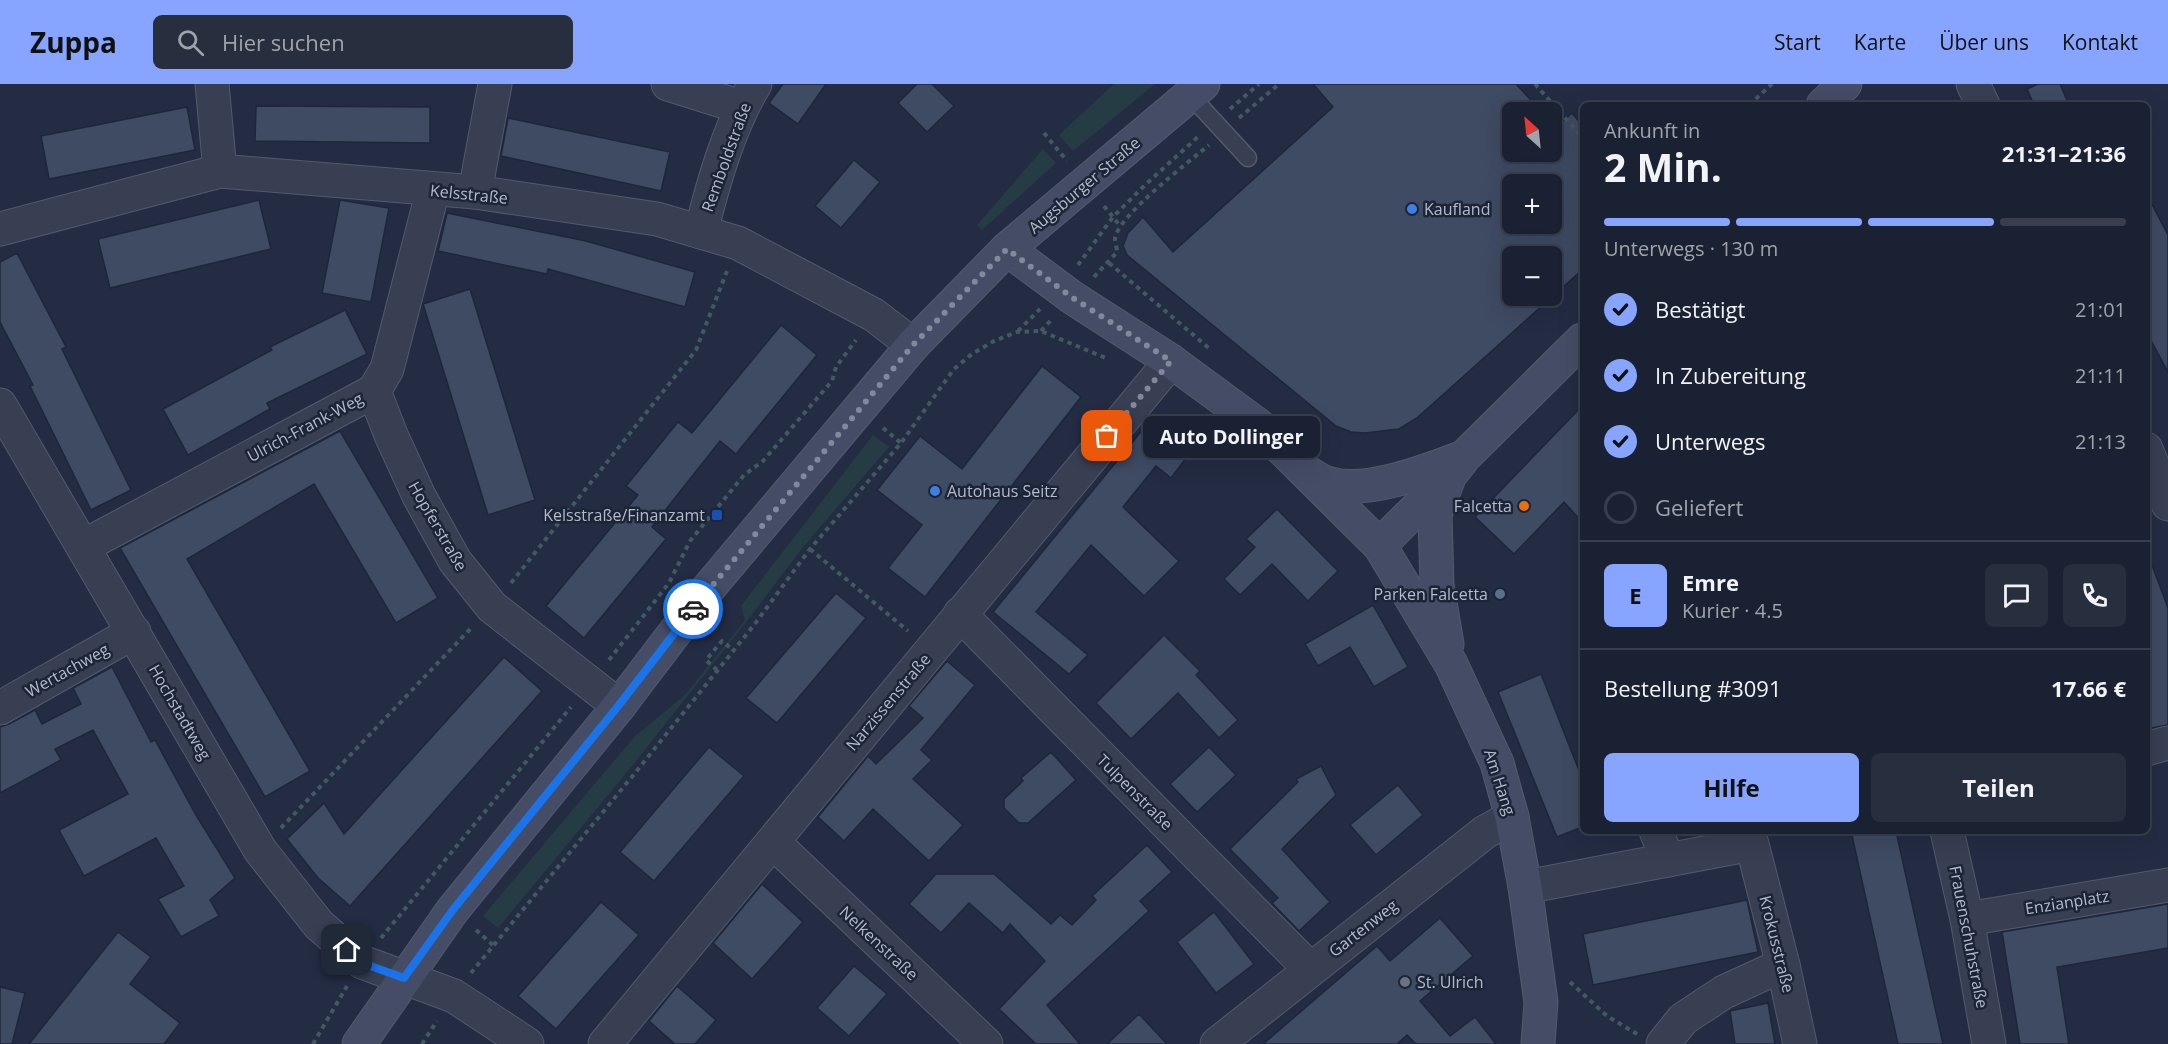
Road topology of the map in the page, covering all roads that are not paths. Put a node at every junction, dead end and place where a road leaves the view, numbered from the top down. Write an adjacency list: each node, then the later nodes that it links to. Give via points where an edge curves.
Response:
1 (212, 84): 11 (street)
2 (495, 84): 13 (street)
3 (668, 84): 7 (street)
4 (1845, 84): 8 (main road)
5 (1972, 84): 9 (street)
6 (1196, 90): 10 (lane, via 1219,127); 16 (main road, Augsburger Straße)
7 (748, 95): 15 (street, Remboldstraße, via 709,199)
8 (1826, 102)
9 (1981, 102)
10 (1248, 158)
11 (220, 171): 12 (street, Kelsstraße); 14 (street, Kelsstraße)
12 (433, 190): 13 (street, Kelsstraße); 20 (street, Ulrich-Frank-Weg, via 387,369)
13 (475, 192): 15 (street, Kelsstraße, via 657,219)
14 (0, 229)
15 (701, 232): 18 (street, Kelsstraße, via 738,243 874,315)
16 (1007, 249): 18 (main road, Augsburger Straße); 19 (main road, Am Hang)
17 (1580, 342): 23 (main road)
18 (913, 345): 31 (main road, Augsburger Straße, via 707,591)
19 (1161, 372): 24 (main road, Am Hang, via 1258,425); 28 (street, Narzissenstraße)
20 (374, 391): 26 (street, Ulrich-Frank-Weg); 31 (street, Hopferstraße, via 419,496 455,561 492,607)
21 (0, 405): 26 (street, Hochstadtweg)
22 (2150, 459): 25 (street)
23 (1457, 467): 24 (main road, via 1359,486 1330,484); 27 (main road); 30 (main road, via 1435,514 1437,585)
24 (1305, 472): 27 (main road, Am Hang)
25 (2168, 504)
26 (84, 546): 29 (street, Hochstadtweg)
27 (1380, 546): 30 (main road, Am Hang)
28 (960, 614): 37 (street, Narzissenstraße); 43 (street, Tulpenstraße)
29 (134, 632): 32 (street, Wertachweg); 44 (street, Hochstadtweg, via 260,850 319,925 362,963)
30 (1451, 664): 35 (main road, Am Hang, via 1497,763)
31 (619, 705): 44 (main road, Augsburger Straße, via 452,911)
32 (0, 708)
33 (2168, 743): 34 (street)
34 (2150, 747)
35 (1512, 817): 40 (main road, Am Hang); 43 (street, Gartenweg, via 1485,832)
36 (1948, 834): 41 (street, Frauenschuhstraße)
37 (773, 842): 48 (street, Narzissenstraße); 49 (street, Nelkenstraße)
38 (1662, 845): 40 (street); 42 (street, Krokusstraße, via 1752,843)
39 (2168, 885): 41 (street, Enzianplatz)
40 (1525, 887): 51 (main road, Am Hang, via 1541,1002)
41 (1967, 919): 53 (street, Frauenschuhstraße)
42 (1783, 965): 45 (street, via 1716,997); 52 (street, Krokusstraße)
43 (1310, 969): 50 (street, Gartenweg)
44 (404, 978): 46 (main road, Augsburger Straße); 47 (street, Hochstadtweg, via 454,996)
45 (1653, 1041)
46 (359, 1044)
47 (527, 1044)
48 (605, 1044)
49 (986, 1044)
50 (1217, 1044)
51 (1538, 1044)
52 (1800, 1044)
53 (1989, 1044)

